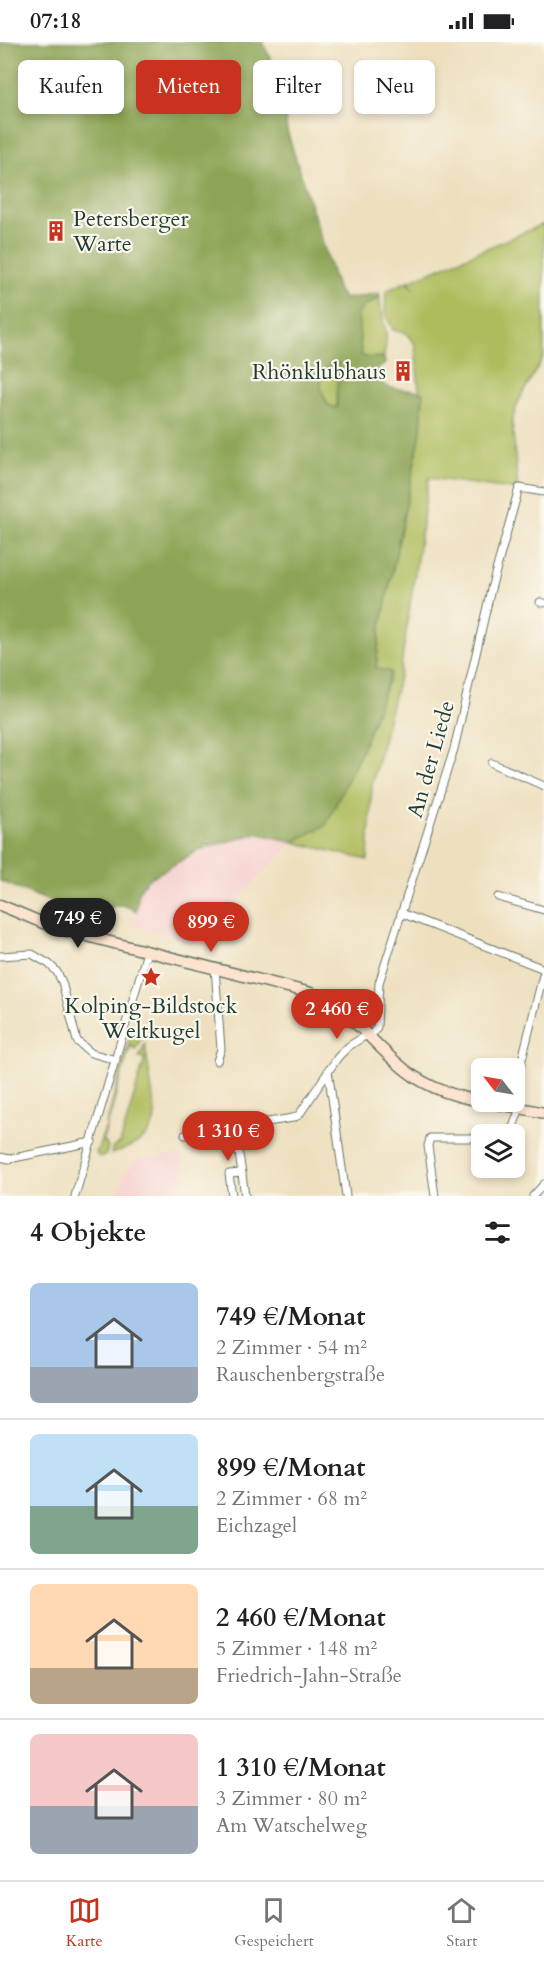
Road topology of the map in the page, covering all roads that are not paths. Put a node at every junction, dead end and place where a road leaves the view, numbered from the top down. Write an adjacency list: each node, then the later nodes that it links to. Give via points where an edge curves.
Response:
1 (544, 492): 7 (street, An der Liede, via 519,488 454,749)
2 (492, 763): 3 (street)
3 (544, 786)
4 (498, 897): 6 (street)
5 (0, 905): 8 (main road, via 55,928)
6 (544, 910)
7 (401, 913): 11 (street); 12 (street, An der Liede, via 379,983 377,1027)
8 (147, 952): 10 (main road); 14 (street)
9 (0, 956): 14 (street, via 32,954 49,964 62,982 77,1041 91,1053)
10 (215, 968): 12 (main road, via 318,996); 15 (street, via 221,1049)
11 (544, 970): 13 (street)
12 (369, 1035): 16 (street, via 344,1051); 17 (main road, via 405,1070 437,1089)
13 (522, 1058)
14 (116, 1060): 23 (street)
15 (217, 1061)
16 (328, 1070): 20 (street, via 303,1111 293,1118); 30 (street)
17 (471, 1100)
18 (525, 1108): 19 (main road)
19 (544, 1113)
20 (235, 1125): 21 (street, via 226,1130); 25 (street)
21 (185, 1135)
22 (471, 1138): 31 (street, via 430,1138)
23 (92, 1142): 24 (street); 27 (street)
24 (0, 1157)
25 (242, 1173): 28 (street, via 230,1174); 29 (street)
26 (544, 1184): 32 (street)
27 (75, 1196)
28 (232, 1196)
29 (245, 1196)
30 (346, 1196)
31 (435, 1196)
32 (533, 1196)

